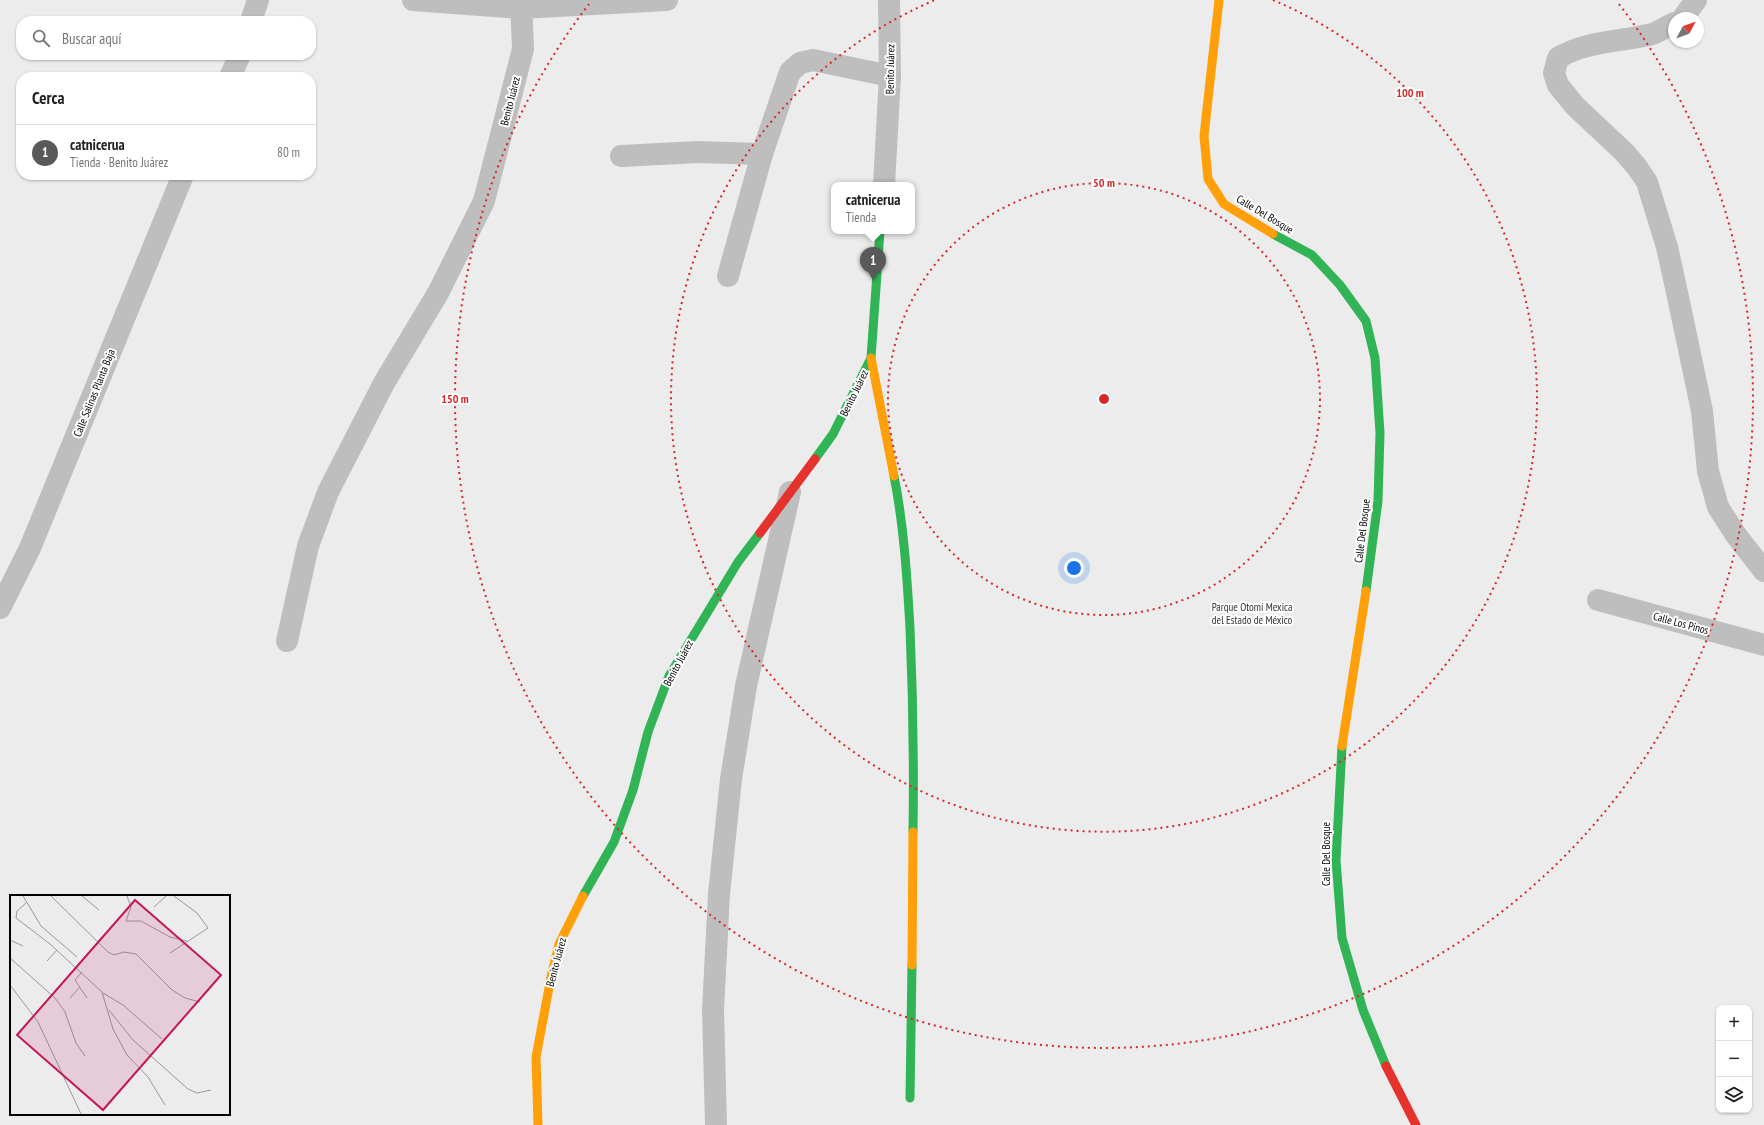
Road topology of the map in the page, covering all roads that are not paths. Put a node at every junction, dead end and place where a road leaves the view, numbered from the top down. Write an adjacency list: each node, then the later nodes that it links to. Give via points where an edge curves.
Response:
1 (258, 0): 9 (street)
2 (413, 0): 7 (street)
3 (667, 0): 7 (street)
4 (889, 0): 13 (street, Benito Juárez)
5 (1219, 0): 30 (street, Calle Del Bosque, via 1204,136 1208,179 1224,204 1312,255 1340,285 1366,321 1375,358 1380,432 1378,501 1341,755 1336,860 1342,938 1363,1010 1389,1072)
6 (1696, 0): 8 (street)
7 (521, 4): 25 (street, Benito Juárez, via 523,48 484,201 438,292 384,383 328,492 308,546)
8 (1687, 12)
9 (253, 16)
10 (1668, 26): 22 (street, via 1653,33 1589,45 1569,52 1558,58 1554,73 1558,85 1575,106 1618,146 1647,182 1667,247 1678,297 1702,411 1708,470 1718,507)
11 (238, 60): 12 (street)
12 (232, 72)
13 (890, 76): 14 (street, via 812,60 800,63 790,72); 17 (street, Benito Juárez)
14 (762, 154): 15 (street, via 698,152); 19 (street)
15 (621, 156)
16 (181, 180): 24 (street, Calle Salinas Planta Baja, via 30,548)
17 (884, 182)
18 (880, 234): 20 (street, Benito Juárez)
19 (728, 276)
20 (871, 358): 21 (street, Benito Juárez, via 833,434); 27 (street, via 900,505 913,692)
21 (790, 492): 28 (street, Benito Juárez, via 738,562 669,676 648,732 633,790 614,842 559,944 536,1057); 29 (street, via 746,686 731,779 719,894 713,1010)
22 (1764, 571)
23 (1598, 600): 26 (street, Calle Los Pinos)
24 (0, 608)
25 (287, 641)
26 (1764, 645)
27 (910, 1098)
28 (538, 1125)
29 (716, 1125)
30 (1416, 1125)

